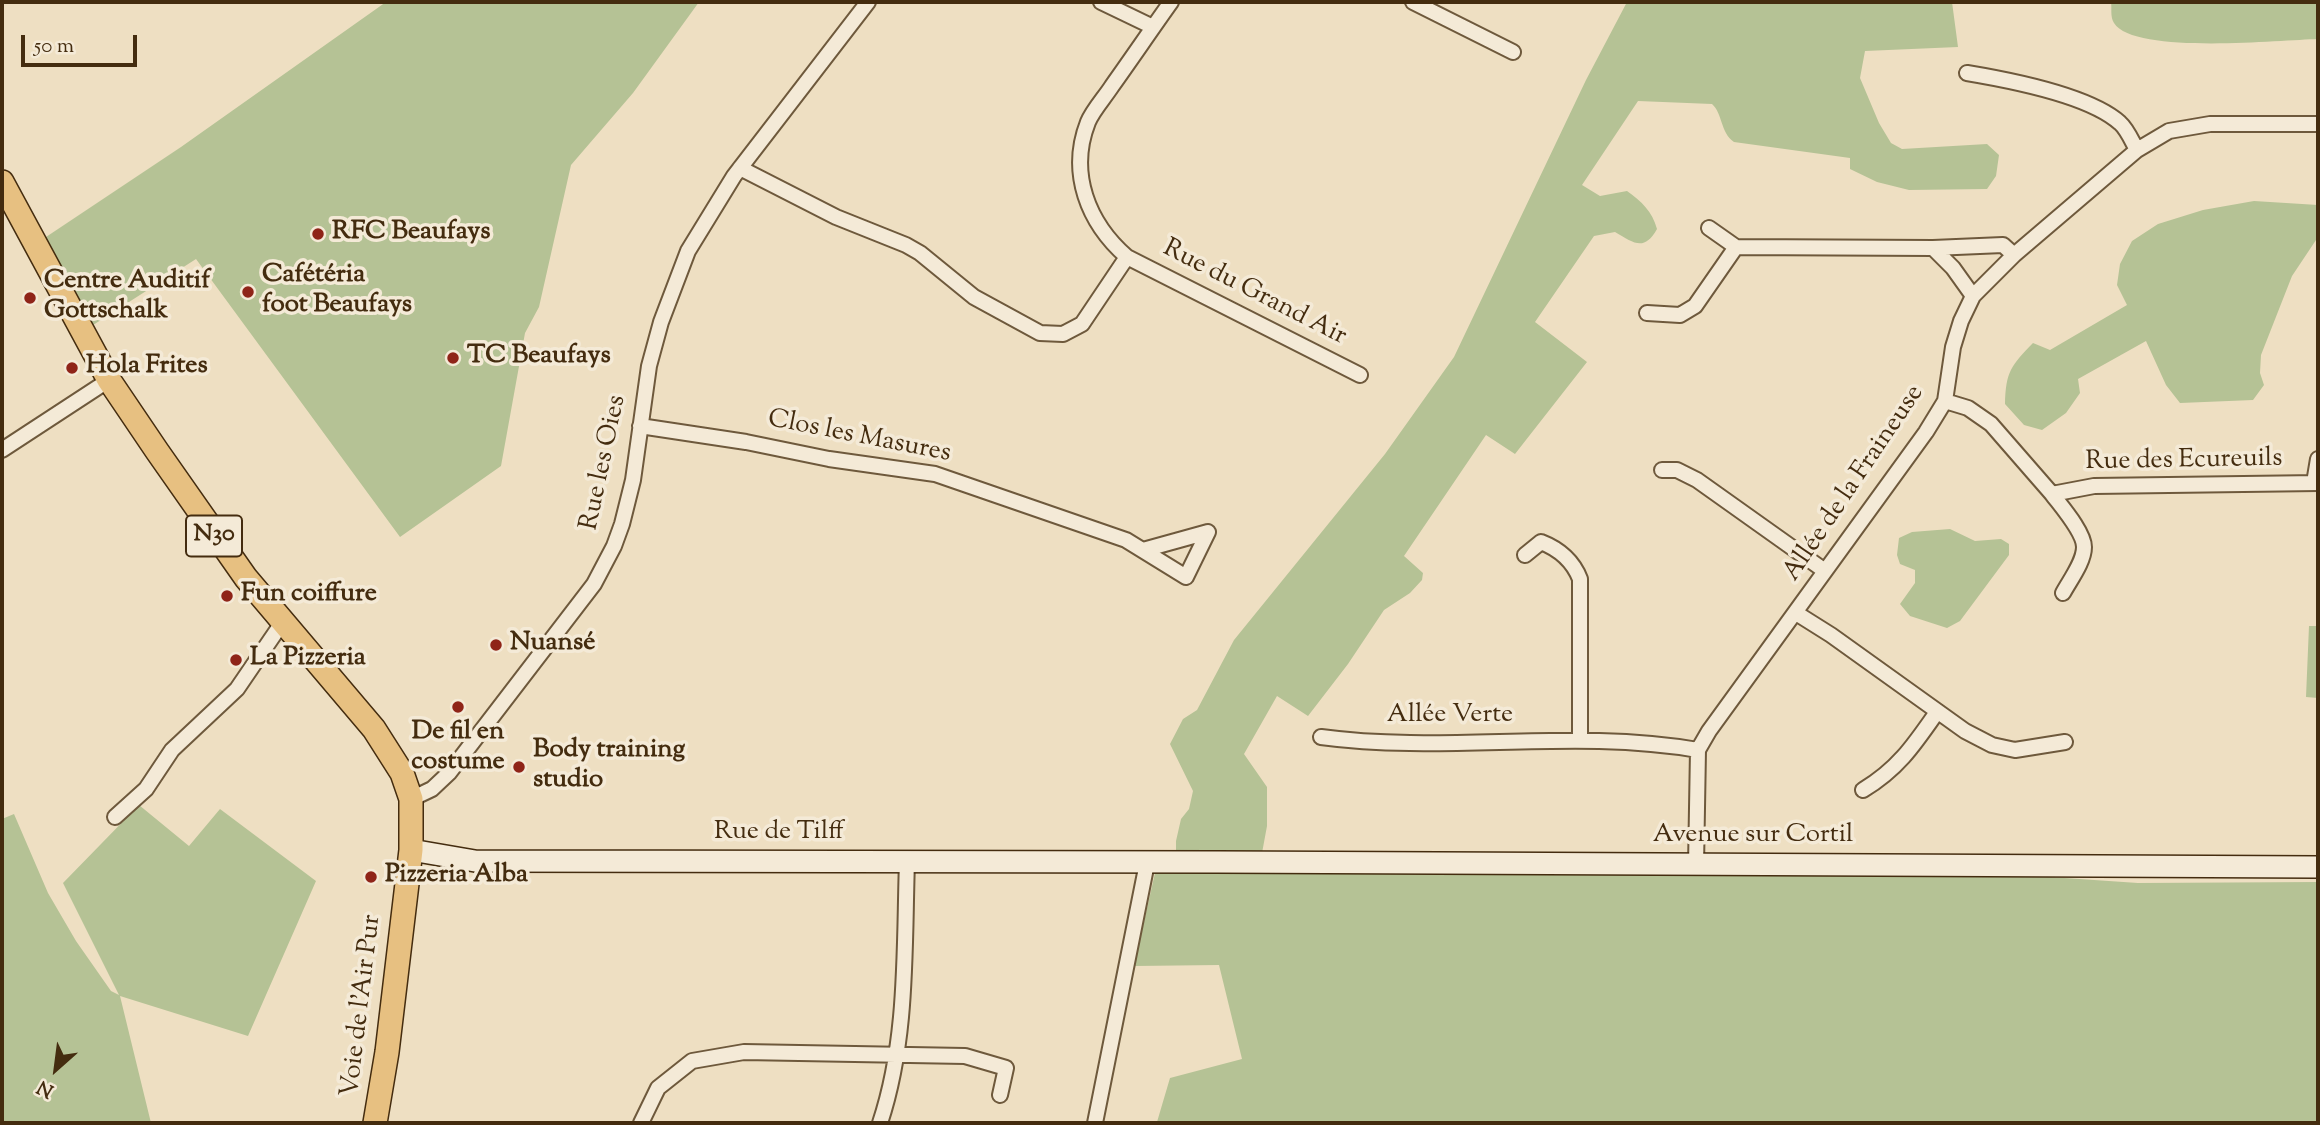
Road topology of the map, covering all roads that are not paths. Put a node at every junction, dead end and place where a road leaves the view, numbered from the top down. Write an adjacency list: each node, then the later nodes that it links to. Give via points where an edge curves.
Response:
1 (868, 2): 10 (street, Rue les Oies)
2 (1101, 2): 5 (street)
3 (1171, 2): 5 (street, Rue du Grand Air)
4 (1413, 2): 6 (street)
5 (1153, 27): 16 (street, Rue du Grand Air, via 1089,121 1081,150 1082,190 1094,219)
6 (1513, 52)
7 (1967, 73): 9 (street, via 2095,105 2122,124)
8 (2318, 124): 9 (street, Allée de la Fraineuse, via 2210,124 2169,131)
9 (2137, 150): 15 (street, Allée de la Fraineuse)
10 (740, 168): 16 (street, Rue du Grand Air, via 836,217 906,245 974,297 1040,333 1063,334 1082,324); 22 (street, Rue les Oies, via 688,251 674,285 649,366)
11 (2, 183): 20 (main road, Voie de l'Air Pur / N30)
12 (1709, 228): 13 (street)
13 (1736, 247): 14 (street); 18 (street, via 1695,306 1680,315)
14 (1933, 248): 15 (street, via 2003,245); 17 (street)
15 (2014, 255): 17 (street, Allée de la Fraineuse)
16 (1127, 257): 19 (street, Rue du Grand Air)
17 (1973, 296): 21 (street, Allée de la Fraineuse, via 1953,347)
18 (1647, 313)
19 (1360, 375)
20 (109, 380): 23 (street); 33 (main road, Voie de l'Air Pur / N30, via 218,542)
21 (1945, 401): 27 (street, Rue des Ecureuils, via 1968,408 1991,424); 30 (street, Allée de la Fraineuse)
22 (640, 426): 28 (street, Clos les Masures, via 934,474 1126,540); 40 (street, Rue les Oies, via 622,524 594,584 449,772 432,789)
23 (2, 450)
24 (2318, 459): 26 (street)
25 (1662, 470): 30 (street, via 1677,470 1697,480)
26 (2316, 484): 27 (street, Rue des Ecureuils, via 2094,486)
27 (2052, 494): 31 (street, Rue des Ecureuils, via 2084,542 2080,562)
28 (1143, 550)
29 (1525, 555): 36 (street, via 1541,542 1552,546 1576,568 1580,579)
30 (1825, 571): 32 (street, Allée de la Fraineuse)
31 (2063, 593)
32 (1796, 613): 34 (street); 38 (street, Allée de la Fraineuse)
33 (282, 623): 40 (main road, Voie de l'Air Pur / N30, via 374,729 402,773); 41 (street, via 237,689 172,750 146,789)
34 (1937, 712): 37 (street, via 1992,746 2015,750); 39 (street, via 1894,768)
35 (1321, 737): 36 (street, Allée Verte, via 1360,742)
36 (1580, 741): 38 (street, Allée Verte)
37 (2065, 742)
38 (1698, 750): 46 (street)
39 (1863, 790)
40 (411, 799): 42 (main road, Voie de l'Air Pur / N30)
41 (115, 817)
42 (411, 850): 43 (main road, Rue de Tilff, via 475,861); 50 (main road, Voie de l'Air Pur / N30)
43 (907, 862): 45 (main road, Rue de Tilff); 48 (street)
44 (1187, 862): 45 (main road, Rue de Tilff); 46 (main road, Avenue sur Cortil)
45 (1147, 863): 53 (street)
46 (1696, 866): 47 (main road, Avenue sur Cortil)
47 (2318, 867)
48 (897, 1055): 49 (street, via 965,1056 1006,1068); 51 (street, via 744,1052 692,1061 658,1088); 52 (street)
49 (1000, 1095)
50 (376, 1123)
51 (641, 1123)
52 (880, 1123)
53 (1095, 1123)

